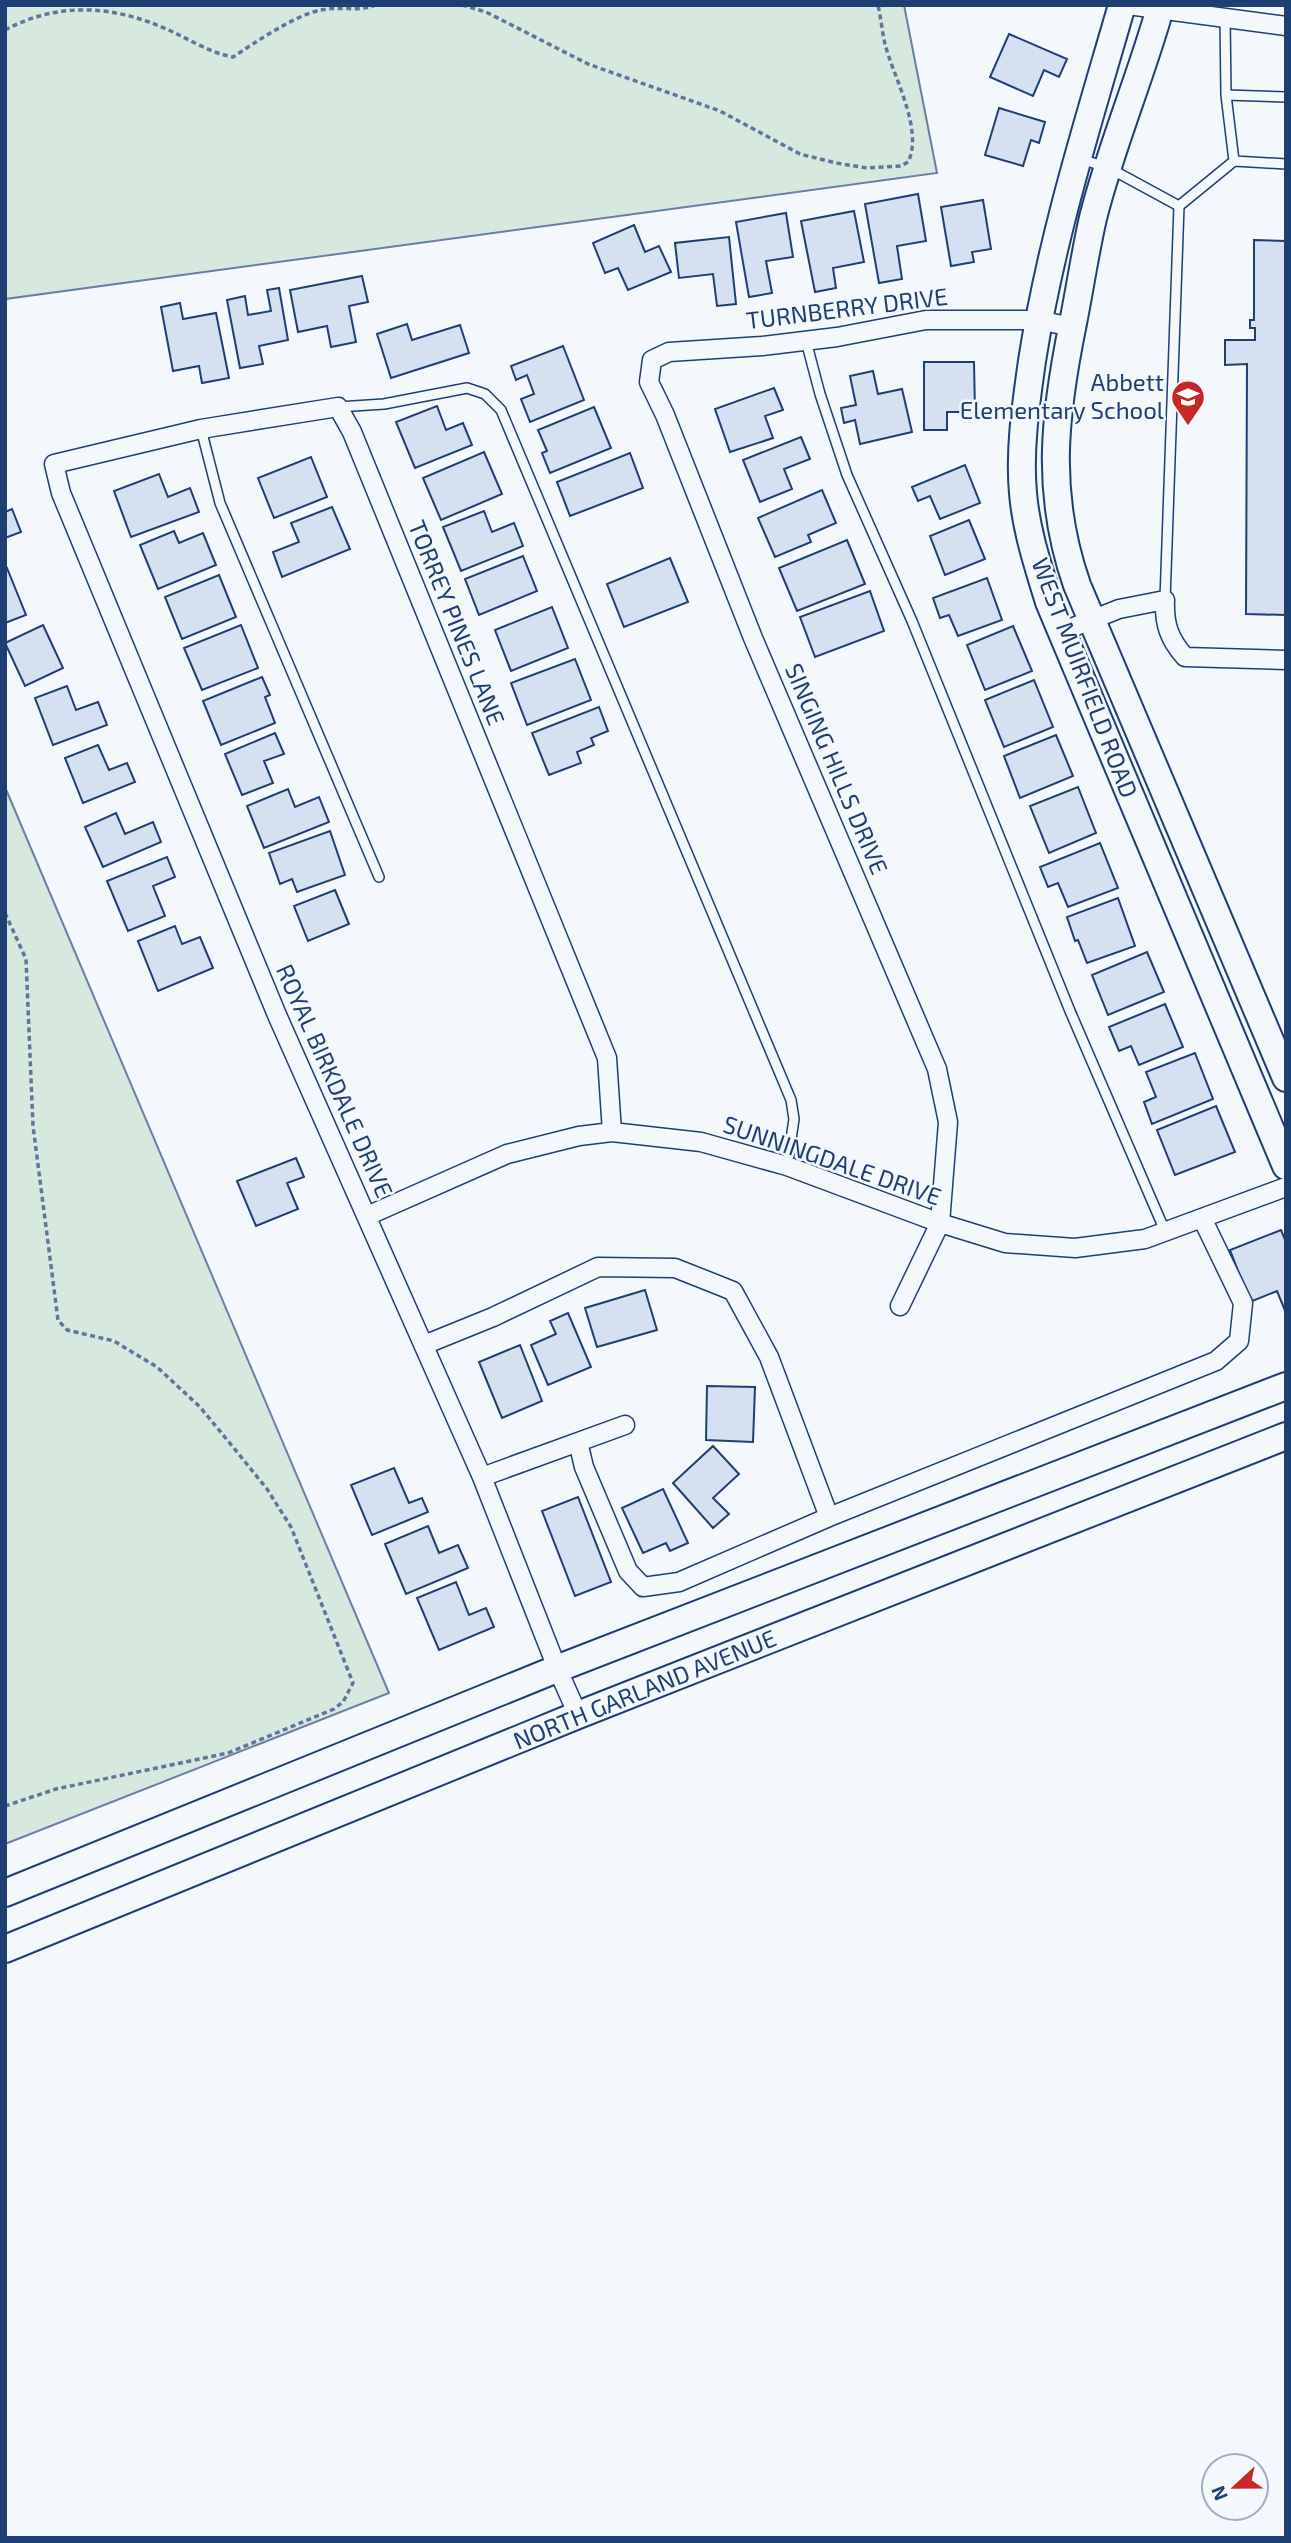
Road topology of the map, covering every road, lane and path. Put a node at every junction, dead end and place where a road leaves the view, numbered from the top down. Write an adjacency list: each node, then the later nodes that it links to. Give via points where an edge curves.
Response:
1 (376, 5): 9 (path, via 321,10 281,27 233,57 145,19 110,10 46,15)
2 (462, 5): 3 (path, via 486,12 588,64 720,111 800,153 867,168 901,166 908,162 912,146 904,93 885,43)
3 (878, 5)
4 (1122, 5): 12 (main road, WEST MUIRFIELD ROAD)
5 (1128, 5): 6 (street)
6 (1160, 7): 7 (street); 15 (main road, WEST MUIRFIELD ROAD)
7 (1225, 18): 8 (street); 10 (lane)
8 (1286, 26)
9 (5, 30)
10 (1226, 95): 11 (lane); 13 (lane)
11 (1286, 97)
12 (1077, 158): 15 (lane); 17 (main road, WEST MUIRFIELD ROAD)
13 (1234, 161): 14 (lane); 16 (lane)
14 (1286, 164)
15 (1109, 168): 16 (lane); 18 (main road, WEST MUIRFIELD ROAD, via 1094,217)
16 (1179, 206): 23 (lane)
17 (1038, 320): 18 (street, TURNBERRY DRIVE); 19 (street, TURNBERRY DRIVE, via 926,320); 25 (main road, WEST MUIRFIELD ROAD, via 1022,449 1023,494 1032,545)
18 (1072, 327): 24 (main road, WEST MUIRFIELD ROAD, via 1058,404 1058,509 1065,552)
19 (806, 341): 20 (street, TURNBERRY DRIVE); 37 (lane, via 847,475)
20 (669, 352): 36 (street, SINGING HILLS DRIVE, via 652,360 649,382 937,1069 948,1122)
21 (338, 407): 22 (street); 30 (street, TORREY PINES LANE, via 607,1058); 31 (lane, via 384,404 467,388 485,394 501,410 791,1100 794,1119)
22 (201, 429): 27 (lane, via 220,503); 34 (street, ROYAL BIRKDALE DRIVE, via 54,464 61,493 277,1015)
23 (1165, 600): 24 (street, via 1119,609); 26 (street, via 1164,620 1171,641 1185,657)
24 (1093, 621): 25 (street); 29 (main road, WEST MUIRFIELD ROAD)
25 (1061, 632): 32 (main road, WEST MUIRFIELD ROAD)
26 (1286, 660)
27 (379, 877)
28 (5, 913): 48 (path, via 26,959 33,1126 58,1320 68,1330 114,1341 158,1367 242,1457 291,1527 353,1683 334,1709 228,1753 57,1789)
29 (1286, 1078)
30 (612, 1132): 31 (street, SUNNINGDALE DRIVE, via 701,1142); 34 (street, SUNNINGDALE DRIVE, via 507,1154)
31 (787, 1166): 36 (street, SUNNINGDALE DRIVE)
32 (1286, 1166)
33 (1286, 1187): 35 (street, SUNNINGDALE DRIVE)
34 (367, 1216): 39 (street, ROYAL BIRKDALE DRIVE)
35 (1202, 1218): 37 (street, SUNNINGDALE DRIVE); 45 (street, via 1242,1303 1239,1341 1216,1361)
36 (940, 1223): 37 (street, SUNNINGDALE DRIVE, via 1005,1243 1075,1248 1144,1239); 38 (street)
37 (1165, 1231)
38 (900, 1306)
39 (424, 1345): 44 (street, ROYAL BIRKDALE DRIVE); 45 (street, via 598,1267 675,1268 733,1291 769,1357)
40 (1286, 1386): 46 (main road, NORTH GARLAND AVENUE)
41 (625, 1425): 43 (street)
42 (1286, 1436): 47 (main road, NORTH GARLAND AVENUE)
43 (578, 1442): 44 (street); 45 (street, via 628,1571 643,1587 679,1581)
44 (482, 1477): 46 (street, ROYAL BIRKDALE DRIVE)
45 (829, 1517)
46 (557, 1668): 47 (street, ROYAL BIRKDALE DRIVE); 49 (main road, NORTH GARLAND AVENUE)
47 (578, 1716): 50 (main road, NORTH GARLAND AVENUE)
48 (5, 1806)
49 (5, 1893)
50 (5, 1949)

